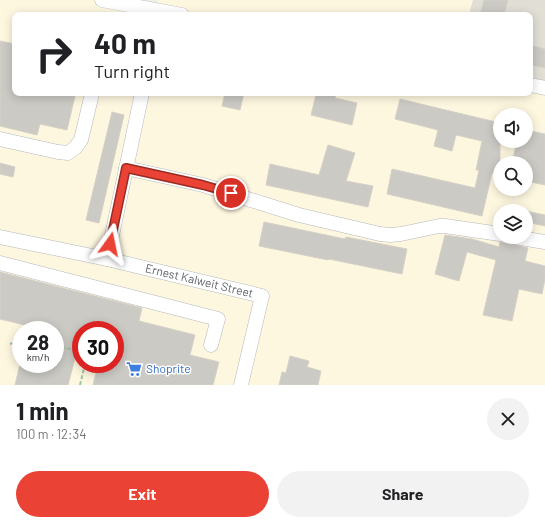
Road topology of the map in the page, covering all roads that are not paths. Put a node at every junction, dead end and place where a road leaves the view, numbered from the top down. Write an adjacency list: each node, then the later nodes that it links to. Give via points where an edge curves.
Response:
1 (102, 0): 2 (street)
2 (158, 9): 3 (street)
3 (170, 12)
4 (533, 86): 5 (street)
5 (545, 88)
6 (141, 96): 9 (street)
7 (91, 98): 8 (street, via 81,140 68,153)
8 (0, 139)
9 (126, 168): 10 (street, via 203,185 299,214 380,234 401,234 439,226); 14 (street)
10 (493, 233)
11 (0, 237): 14 (street, Ernest Kalweit Street)
12 (533, 240): 13 (street)
13 (545, 242)
14 (107, 259): 17 (street, Ernest Kalweit Street, via 262,296)
15 (0, 263): 16 (street, via 218,319)
16 (211, 345)
17 (241, 385)

